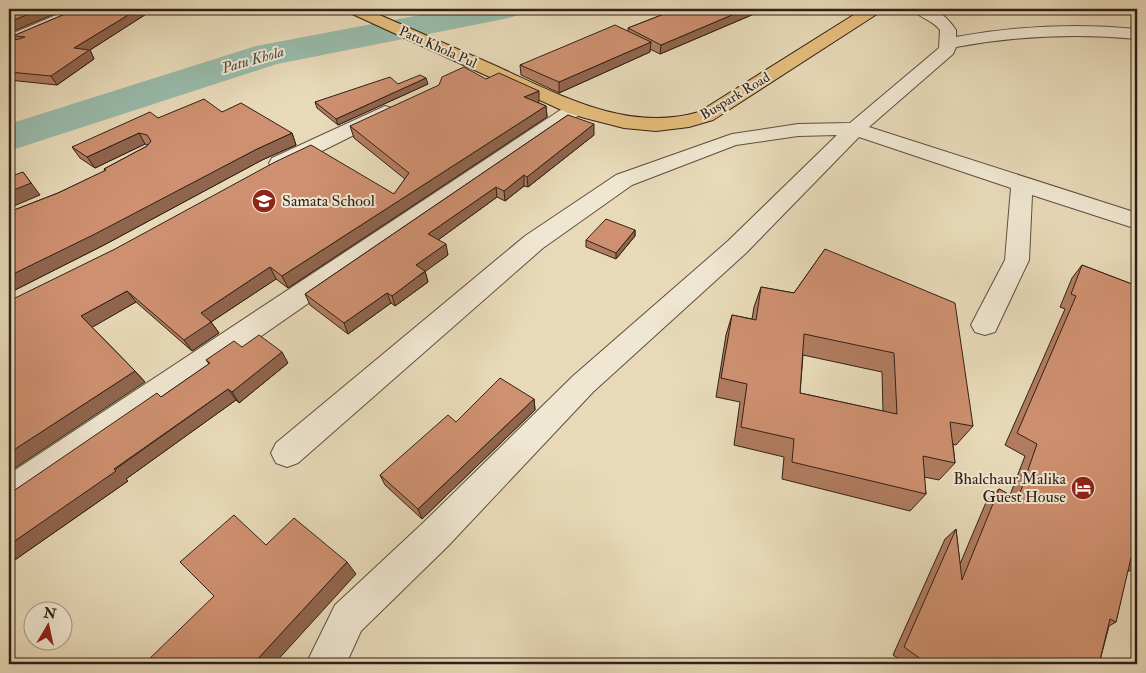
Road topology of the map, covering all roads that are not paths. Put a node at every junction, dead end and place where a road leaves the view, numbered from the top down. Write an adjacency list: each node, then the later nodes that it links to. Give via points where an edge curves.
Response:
1 (83, 9): 6 (street)
2 (354, 9): 10 (main road, Patu Khola Pul)
3 (878, 9): 12 (main road, Buspark Road, via 706,116 686,123 633,124)
4 (920, 9): 9 (street, via 938,18 948,30)
5 (9, 28): 6 (street)
6 (32, 31): 8 (street)
7 (1137, 34): 9 (street, via 1058,30 984,36)
8 (9, 42)
9 (949, 43): 13 (street, via 947,50)
10 (522, 85): 12 (main road, Buspark Road)
11 (406, 102): 14 (street)
12 (575, 109): 19 (street)
13 (855, 129): 15 (street); 18 (street, via 798,130 732,140 624,180 534,242); 20 (street, via 737,247 583,384 436,534 348,618)
14 (262, 172)
15 (1022, 184): 16 (street); 17 (street, via 1017,260)
16 (1137, 221)
17 (986, 325)
18 (288, 453)
19 (9, 492)
20 (326, 664)

